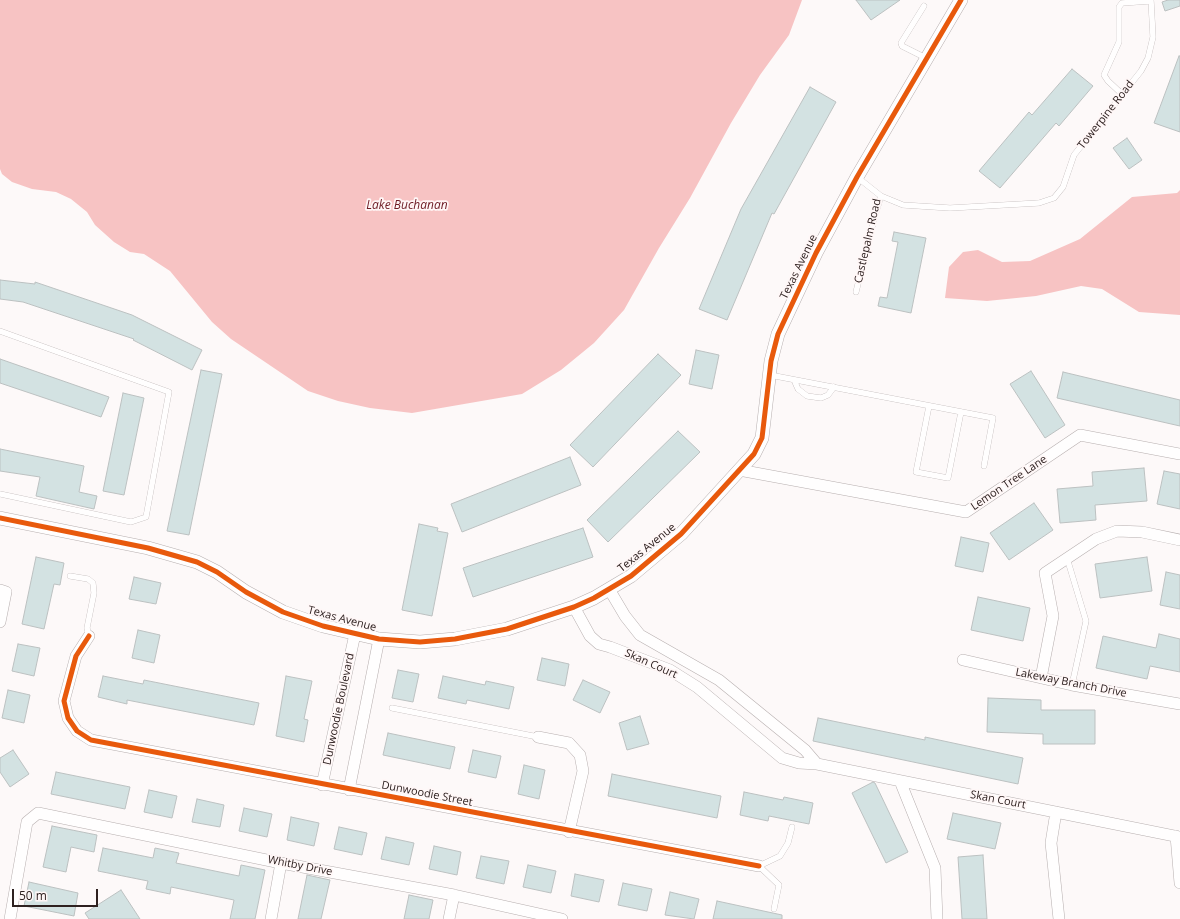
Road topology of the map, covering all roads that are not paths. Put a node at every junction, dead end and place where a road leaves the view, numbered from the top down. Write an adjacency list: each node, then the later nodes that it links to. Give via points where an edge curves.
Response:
1 (961, 0): 4 (street, Texas Avenue)
2 (1151, 0): 5 (lane, Towerpine Road, via 1152,37 1148,58); 5 (lane, via 1122,3 1119,8 1119,42 1104,75)
3 (924, 6): 4 (lane, via 901,43 902,46)
4 (927, 58): 6 (street, Texas Avenue)
5 (1122, 94): 7 (lane, Towerpine Road, via 1074,155 1063,187 1054,198 1039,203 950,208 903,205)
6 (857, 177): 7 (lane, Castlepalm Road); 10 (street, Texas Avenue, via 816,253 778,334)
7 (881, 196): 8 (lane, Castlepalm Road)
8 (856, 292)
9 (0, 331): 18 (lane, via 169,392 146,517 131,522)
10 (769, 375): 11 (lane); 17 (street, Texas Avenue, via 762,438 754,454)
11 (794, 380): 12 (lane); 12 (lane, via 798,389 807,396 828,396)
12 (834, 387): 13 (lane)
13 (929, 406): 14 (lane); 14 (lane, via 916,472 948,478)
14 (961, 412): 16 (lane, via 993,418)
15 (1180, 454): 17 (street, Lemon Tree Lane, via 1080,435 966,512)
16 (984, 466)
17 (739, 470): 23 (street, Texas Avenue, via 681,534 631,576)
18 (0, 494)
19 (0, 518): 27 (street, Texas Avenue, via 148,548 197,562 283,612)
20 (1180, 540): 21 (street, via 1142,532 1117,531 1096,539)
21 (1067, 558): 31 (street, via 1045,573 1053,616); 32 (lane, via 1086,621)
22 (70, 576): 28 (lane, via 88,579 93,583 94,593 87,628)
23 (609, 589): 25 (street, Texas Avenue); 36 (street, Skan Court, via 640,635 719,680 805,750)
24 (0, 590): 26 (street, via 6,592)
25 (574, 607): 29 (street, Texas Avenue, via 507,629 455,639 420,642); 36 (street, Skan Court, via 590,636 599,644 670,670 697,687 782,758 799,763)
26 (0, 622)
27 (355, 634): 29 (street, Texas Avenue); 38 (street, Dunwoodie Boulevard)
28 (89, 636): 38 (street, Dunwoodie Street, via 76,656 64,701 68,718 77,731 91,740)
29 (379, 639): 39 (street)
30 (963, 660): 31 (street, Lakeway Branch Drive)
31 (1041, 678): 32 (street, Lakeway Branch Drive)
32 (1072, 685): 33 (street, Lakeway Branch Drive)
33 (1180, 704)
34 (392, 708): 35 (lane)
35 (538, 736): 42 (street, via 569,743 580,755 583,771)
36 (817, 764): 37 (street, Skan Court)
37 (900, 781): 40 (street, Skan Court); 53 (street, via 935,868)
38 (322, 785): 39 (street, Dunwoodie Street)
39 (349, 790): 42 (street, Dunwoodie Street)
40 (1056, 812): 43 (street, Skan Court); 54 (street, via 1051,843)
41 (792, 827): 45 (lane, via 788,843 780,856)
42 (569, 832): 45 (street, Dunwoodie Street)
43 (1178, 837): 46 (street)
44 (281, 863): 47 (street, Whitby Drive); 49 (street, Whitby Drive, via 38,813 27,822); 50 (street)
45 (760, 866): 48 (lane, via 779,885)
46 (1180, 882)
47 (454, 895): 51 (street); 52 (street, Whitby Drive)
48 (774, 909)
49 (10, 919)
50 (271, 919)
51 (449, 919)
52 (562, 919)
53 (936, 919)
54 (1059, 919)

